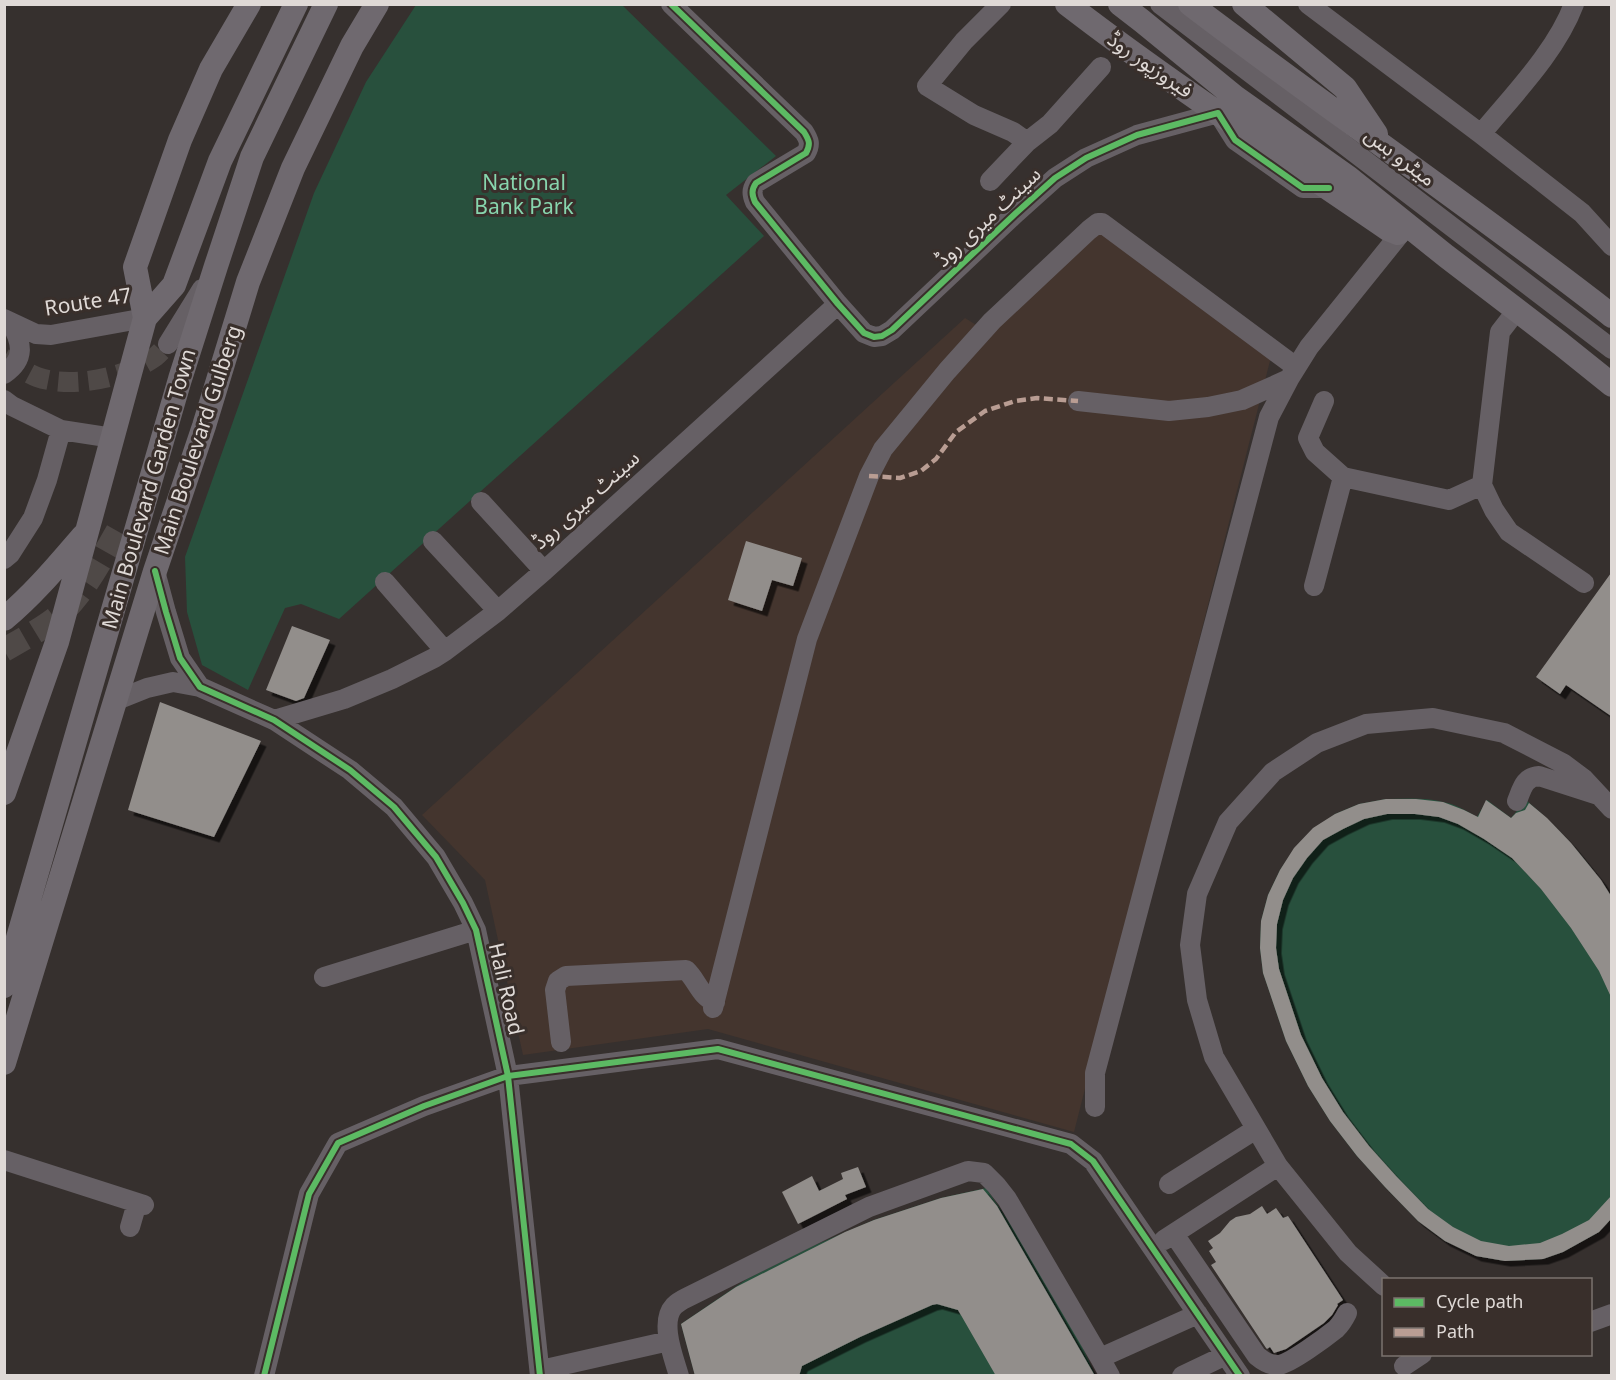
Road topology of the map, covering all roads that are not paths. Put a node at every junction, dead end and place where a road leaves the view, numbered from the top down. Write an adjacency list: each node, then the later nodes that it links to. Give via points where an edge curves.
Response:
1 (249, 4): 27 (main road, via 211,69 180,140 135,267)
2 (296, 4): 27 (main road, via 220,161 174,285)
3 (326, 4): 23 (main road, Main Boulevard Garden Town, via 252,158)
4 (377, 4): 47 (main road, Main Boulevard Gulberg, via 351,46 293,168 248,282)
5 (671, 4): 24 (street, via 809,140 806,153 756,183 752,195)
6 (1001, 4): 17 (street, via 927,86)
7 (1067, 4): 15 (main road, فیروزپور روڈ, via 1114,40)
8 (1120, 4): 15 (main road)
9 (1160, 4): 30 (street, میٹرو بس)
10 (1190, 4): 18 (main road)
11 (1244, 4): 18 (main road, via 1345,88)
12 (1574, 4): 16 (street, via 1552,47)
13 (1316, 7): 16 (street)
14 (1101, 67): 17 (street, via 1050,124)
15 (1226, 105): 20 (main road, فیروزپور روڈ, via 1329,188); 22 (main road, فیروزپور روڈ, via 1349,178); 24 (street, سینٹ میری روڈ, via 1137,135 1063,173 882,336 864,333)
16 (1481, 134): 21 (street, via 1582,213)
17 (1028, 142): 19 (street)
18 (1386, 148): 26 (main road)
19 (990, 181)
20 (1400, 234): 22 (main road, فیروزپور روڈ); 31 (street)
21 (1611, 246)
22 (1446, 256): 25 (main road, فیروزپور روڈ)
23 (216, 266): 29 (street); 33 (main road, Main Boulevard Garden Town)
24 (838, 304): 48 (street, سینٹ میری روڈ)
25 (1517, 310): 34 (main road, فیروزپور روڈ); 41 (street, via 1500,332)
26 (1611, 316)
27 (145, 318): 28 (street, Route 47, via 51,335 36,334); 39 (main road)
28 (8, 321): 32 (street, via 20,339 20,352 17,362)
29 (168, 344)
30 (1611, 349)
31 (1292, 373): 36 (street, via 1242,400 1188,409 1169,411); 64 (street, via 1102,223 1089,230 992,321 947,370 883,449 869,476 807,639 714,1005 686,970 566,976 558,981 555,990); 67 (street, via 1269,417 1095,1073)
32 (4, 374)
33 (180, 379): 43 (main road); 63 (main road, Main Boulevard Garden Town)
34 (1611, 385)
35 (4, 400): 38 (street)
36 (1078, 401)
37 (1324, 401): 40 (street, via 1308,438 1315,452)
38 (61, 430): 39 (street); 46 (street, via 33,518)
39 (113, 438): 44 (main road)
40 (1343, 477): 41 (street, via 1449,500); 51 (street)
41 (1482, 485): 50 (street, via 1509,532)
42 (480, 502): 48 (street)
43 (122, 525)
44 (88, 531): 53 (main road, via 23,604); 58 (main road, via 57,642)
45 (434, 541): 52 (street)
46 (7, 557)
47 (155, 571): 55 (street, via 180,658); 56 (main road, Main Boulevard Gulberg)
48 (544, 571): 52 (street, سینٹ میری روڈ)
49 (385, 582): 54 (street)
50 (1584, 583)
51 (1314, 586)
52 (498, 611): 54 (street, سینٹ میری روڈ)
53 (4, 619)
54 (445, 651): 57 (street, سینٹ میری روڈ, via 344,699)
55 (200, 687): 56 (street, Hali Road, via 173,682 147,687); 57 (street, Hali Road)
56 (117, 700): 65 (main road, Main Boulevard Gulberg)
57 (274, 720): 61 (street, Hali Road, via 350,771 394,807 436,857)
58 (6, 780)
59 (1517, 801): 60 (street, via 1525,782 1531,776 1539,776)
60 (1606, 803): 68 (street, via 1584,778 1564,764 1504,733 1432,718 1366,724 1317,743 1273,772 1228,822 1197,894 1190,945 1197,1000 1214,1057)
61 (476, 930): 62 (street); 66 (street, Hali Road)
62 (324, 977)
63 (4, 986)
64 (561, 1042)
65 (4, 1063)
66 (508, 1076): 74 (street, via 718,1049 1071,1144 1093,1161); 85 (street, Hali Road); 86 (street, via 338,1143 309,1194)
67 (1095, 1107)
68 (1256, 1129): 70 (street); 71 (street)
69 (4, 1160): 72 (street, via 141,1204)
70 (1278, 1166): 73 (street); 75 (street, via 1348,1253)
71 (1168, 1184)
72 (130, 1227)
73 (1174, 1234): 74 (street); 76 (street, via 1264,1361 1279,1365 1292,1359 1334,1330)
74 (1153, 1248): 77 (street)
75 (1382, 1285)
76 (1347, 1313)
77 (1198, 1314): 81 (street); 84 (street)
78 (1611, 1314): 79 (street)
79 (1592, 1321)
80 (669, 1341): 84 (street, via 668,1319 673,1307 686,1298 869,1207 968,1171 984,1173 1007,1199); 85 (street); 87 (street)
81 (1226, 1355): 88 (street); 89 (street)
82 (1419, 1356): 83 (street)
83 (1404, 1366)
84 (1105, 1367)
85 (541, 1373)
86 (264, 1376)
87 (679, 1376)
88 (1182, 1376)
89 (1240, 1376)

